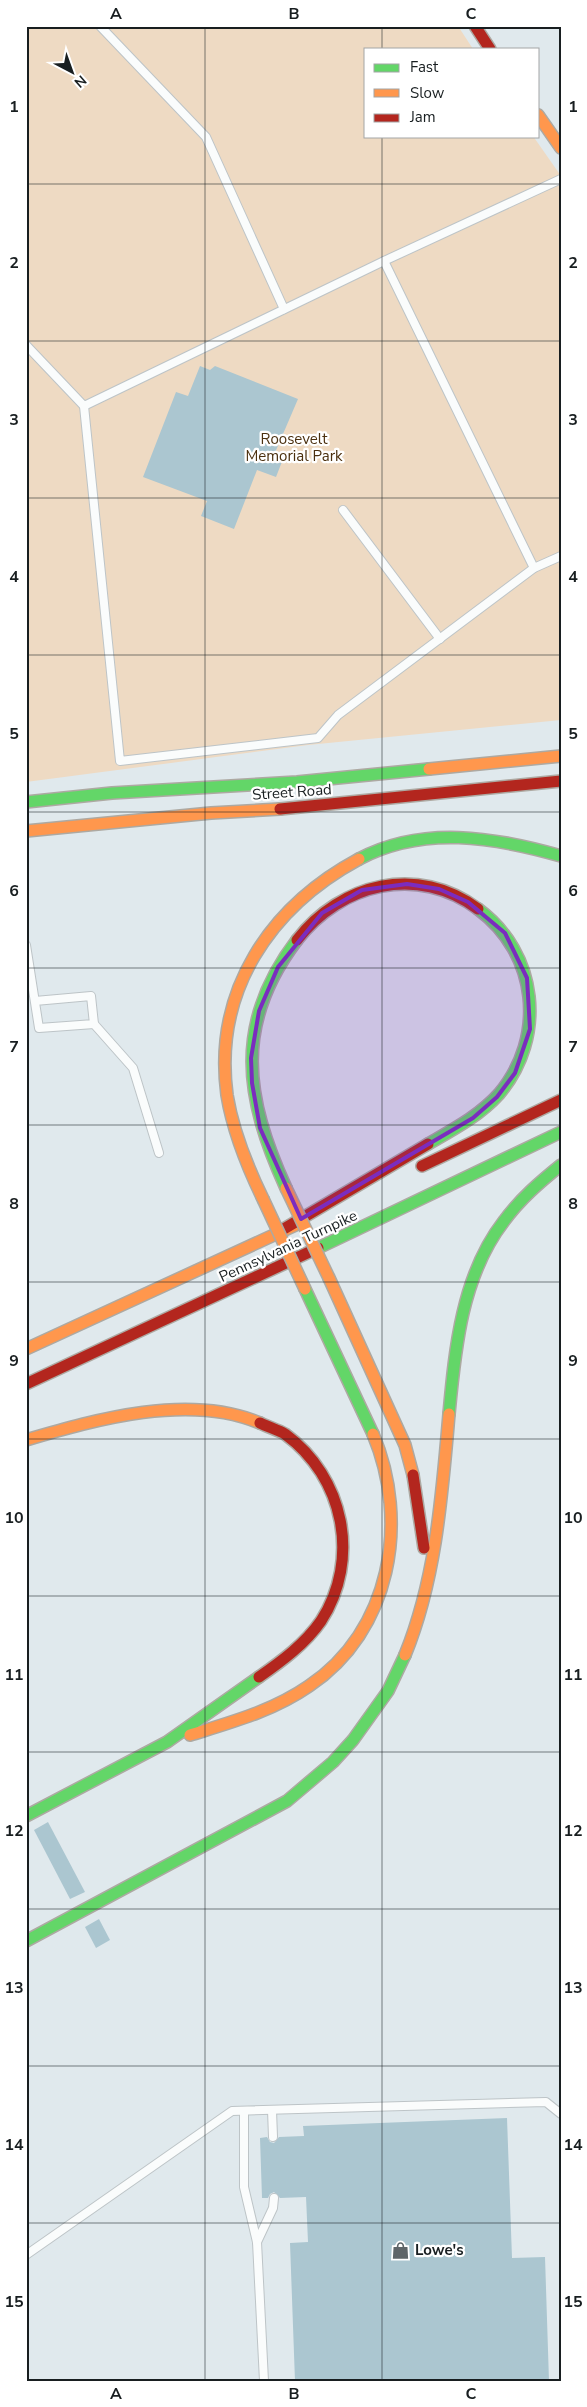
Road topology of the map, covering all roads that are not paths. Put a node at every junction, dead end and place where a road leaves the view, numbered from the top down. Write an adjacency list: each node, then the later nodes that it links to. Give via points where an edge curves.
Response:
1 (100, 26): 8 (lane, via 206,137)
2 (475, 26): 3 (main road)
3 (489, 48)
4 (540, 118): 5 (main road)
5 (561, 148)
6 (561, 178): 7 (lane)
7 (384, 260): 8 (lane); 13 (lane)
8 (284, 309): 10 (lane)
9 (26, 345): 10 (lane)
10 (84, 406): 14 (lane, via 120,761 318,738 338,715)
11 (343, 510): 14 (lane)
12 (561, 556): 13 (lane)
13 (534, 568): 14 (lane)
14 (440, 638)
15 (561, 756): 17 (main road, Street Road, via 358,777)
16 (561, 781): 18 (main road, Street Road)
17 (26, 802)
18 (26, 832)
19 (561, 856): 34 (main road, bridge, via 521,845 452,836 399,843 352,861 308,890 290,908 260,946 244,979 234,1004 225,1058 235,1135 371,1429 388,1480 393,1530 391,1557 376,1606 363,1630 332,1667 314,1682 269,1709)
20 (26, 945): 21 (lane)
21 (35, 1001): 22 (lane, via 39,1028); 22 (lane, via 91,996)
22 (94, 1024): 25 (lane, via 133,1068)
23 (561, 1100): 27 (main road)
24 (561, 1132): 31 (main road, Pennsylvania Turnpike)
25 (159, 1153)
26 (561, 1165): 33 (main road, via 514,1208 486,1249 466,1295 456,1342 442,1490)
27 (416, 1169)
28 (380, 1186): 29 (main road, Pennsylvania Turnpike)
29 (272, 1236): 30 (main road, Pennsylvania Turnpike); 33 (main road, bridge, via 473,1118 497,1097 515,1074 530,1029 527,978 522,963 504,934 468,902 439,889 392,884 362,890 335,903 292,946 278,967 259,1011 251,1058 260,1128 286,1188 329,1278 405,1445 418,1502)
30 (26, 1349)
31 (26, 1384)
32 (26, 1440): 34 (main road, via 127,1413 157,1409 216,1411 278,1430 318,1468 334,1496 343,1526 344,1558 336,1590 321,1620 285,1658)
33 (428, 1582): 36 (main road, via 414,1635 392,1683 358,1734 322,1774 270,1812)
34 (167, 1742): 35 (main road)
35 (26, 1816)
36 (26, 1941)
37 (272, 2110): 38 (lane); 39 (lane, via 546,2102); 40 (lane)
38 (244, 2111): 42 (lane, via 244,2187); 43 (lane, via 232,2111)
39 (561, 2114)
40 (272, 2137)
41 (274, 2198): 42 (lane, via 273,2208)
42 (257, 2242): 44 (lane)
43 (26, 2255)
44 (264, 2381)

